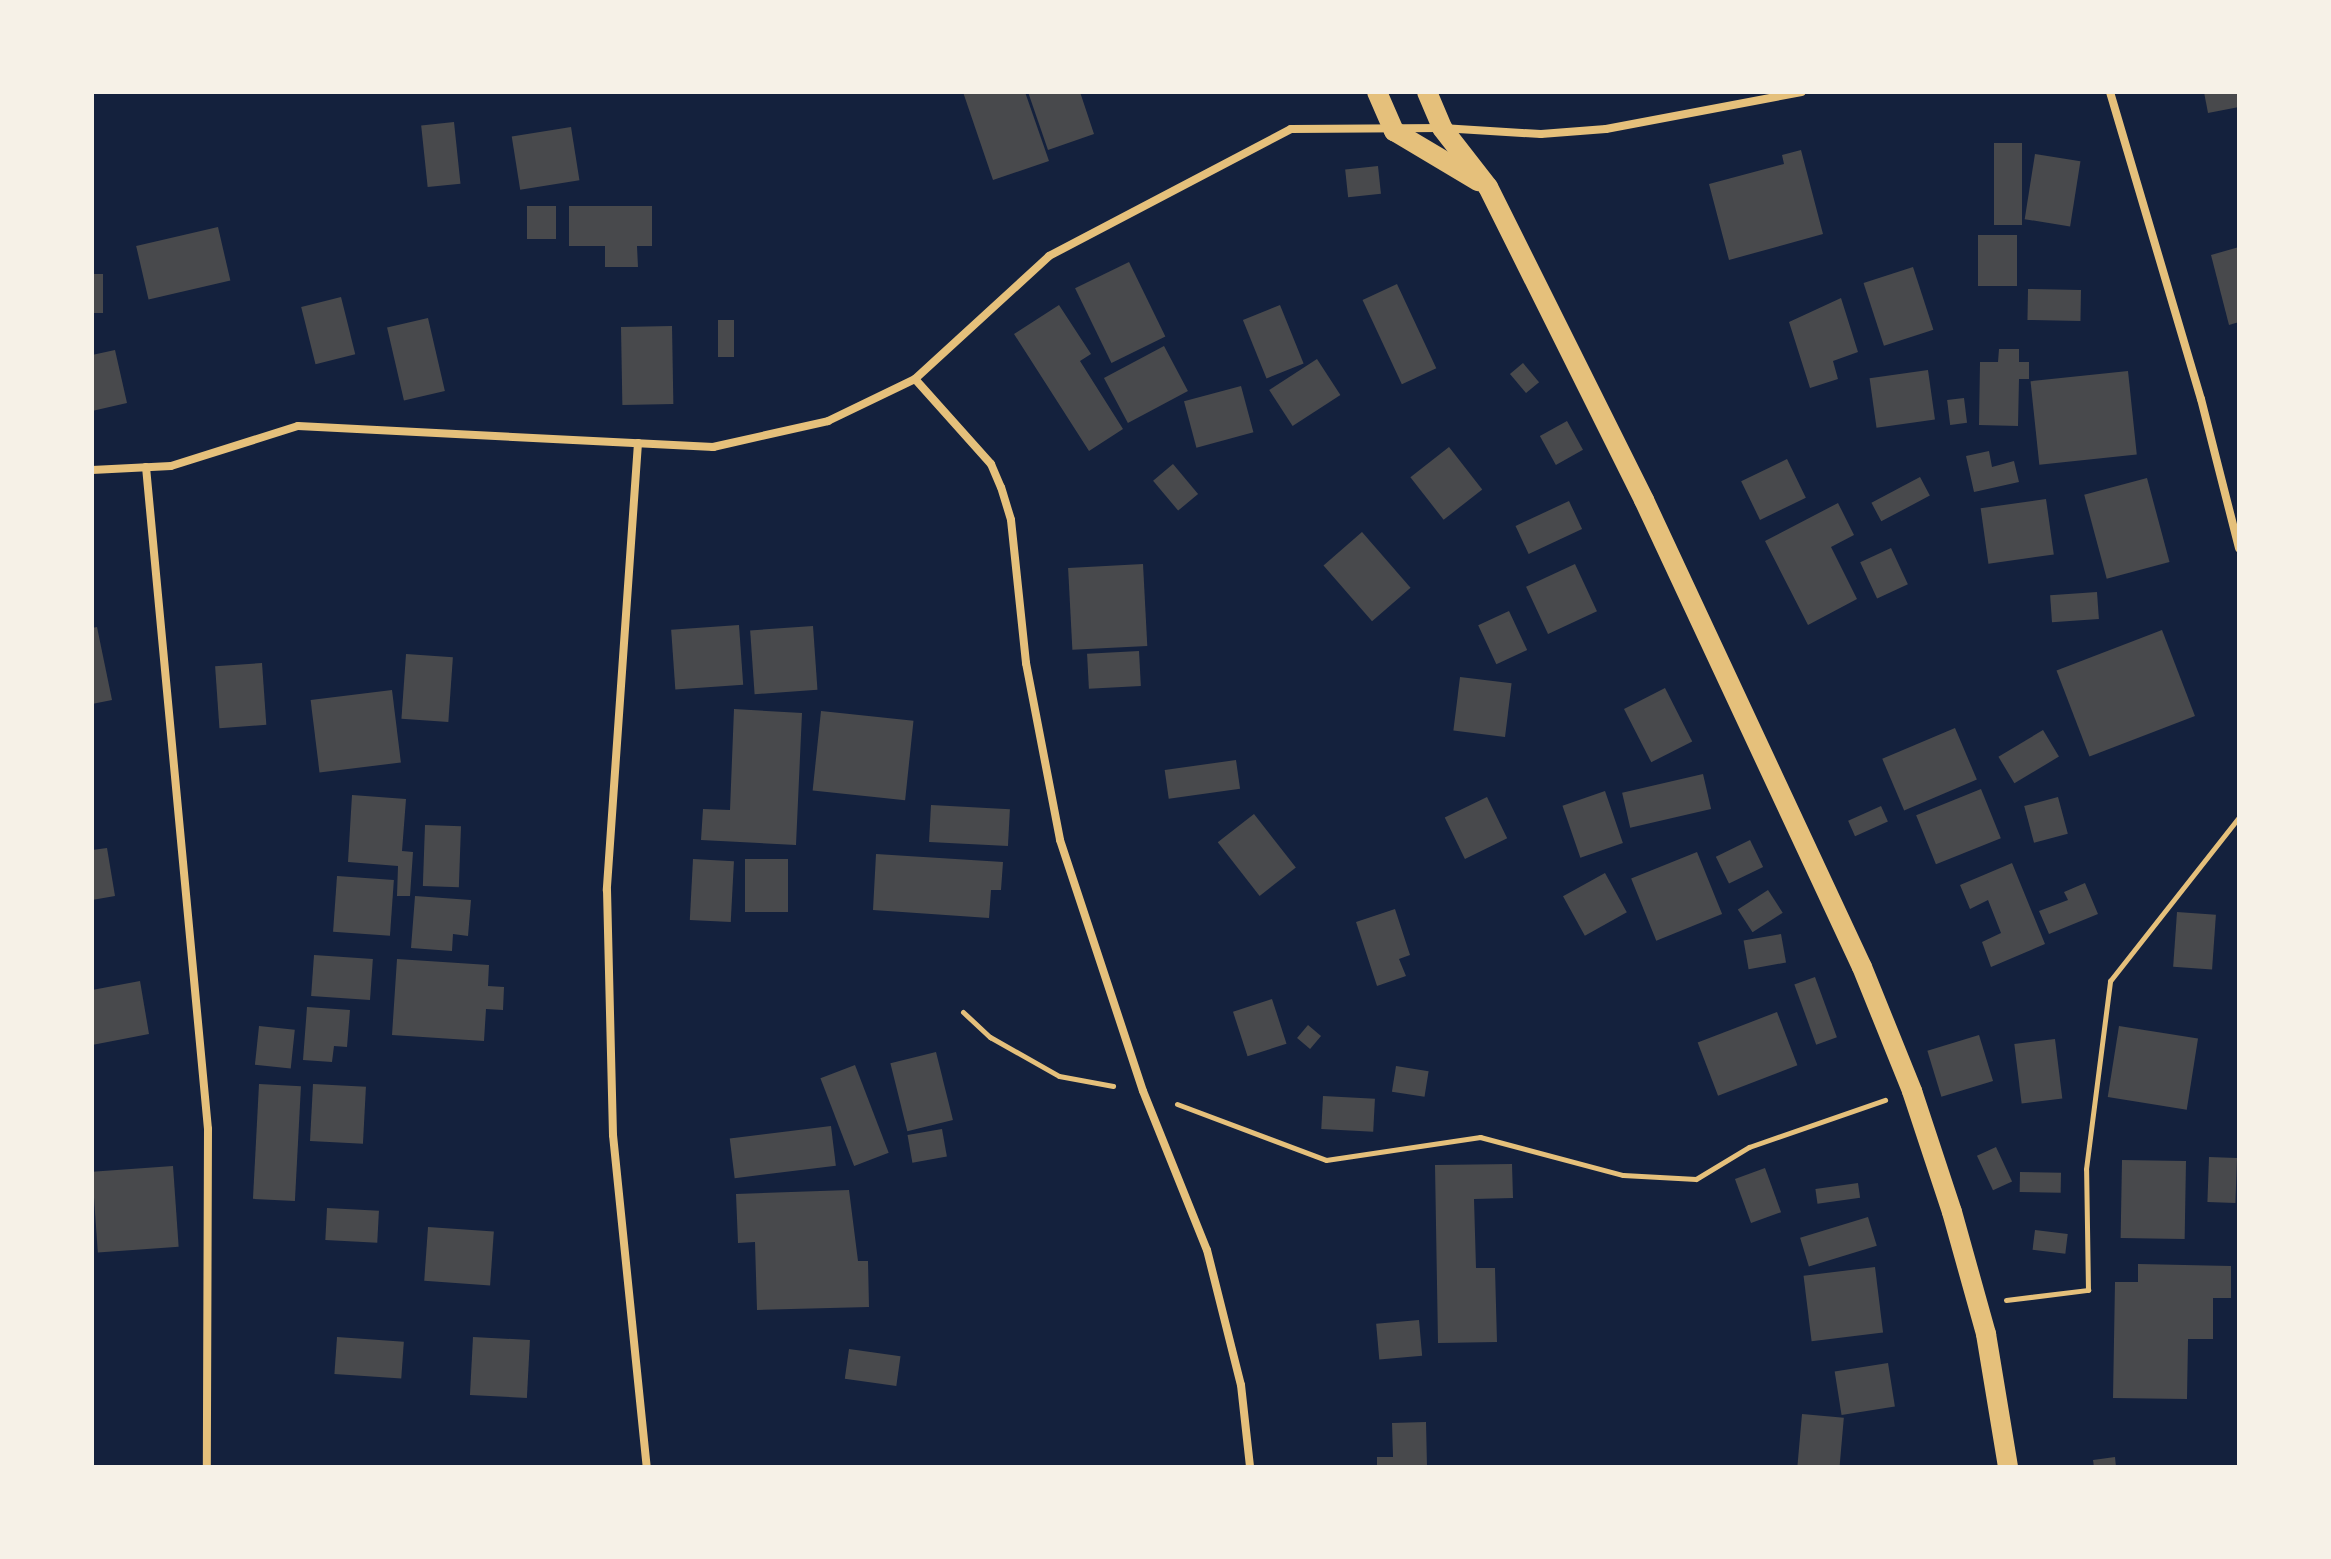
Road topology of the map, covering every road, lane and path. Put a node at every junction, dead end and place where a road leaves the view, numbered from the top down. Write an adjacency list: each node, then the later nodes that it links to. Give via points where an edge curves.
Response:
1 (1377, 92): 6 (main road)
2 (1427, 92): 5 (main road)
3 (1802, 92): 5 (street, via 1606,129 1541,134)
4 (2110, 92): 12 (street)
5 (1442, 128): 6 (street); 7 (main road)
6 (1394, 131): 7 (main road); 8 (street, via 1291,129 1049,256)
7 (1488, 187): 16 (main road, via 1737,700 1862,967)
8 (915, 379): 9 (street, via 828,421 713,447); 15 (street, via 991,464 1001,487 1011,520 1031,693 1060,840)
9 (638, 443): 10 (street, via 298,426 171,466); 19 (street, via 607,890 613,1135)
10 (146, 467): 11 (street); 18 (street, via 208,1129)
11 (92, 470)
12 (2239, 548)
13 (2239, 817): 17 (path, via 2110,981 2086,1169 2088,1290 2005,1300)
14 (963, 1012): 15 (path, via 990,1037 1059,1076)
15 (1143, 1091): 16 (path, via 1326,1160 1480,1137 1623,1175 1696,1179 1749,1147); 20 (street, via 1207,1250 1241,1385)
16 (1912, 1091): 17 (main road)
17 (1986, 1334): 21 (main road)
18 (207, 1467)
19 (647, 1467)
20 (1250, 1467)
21 (2008, 1467)

